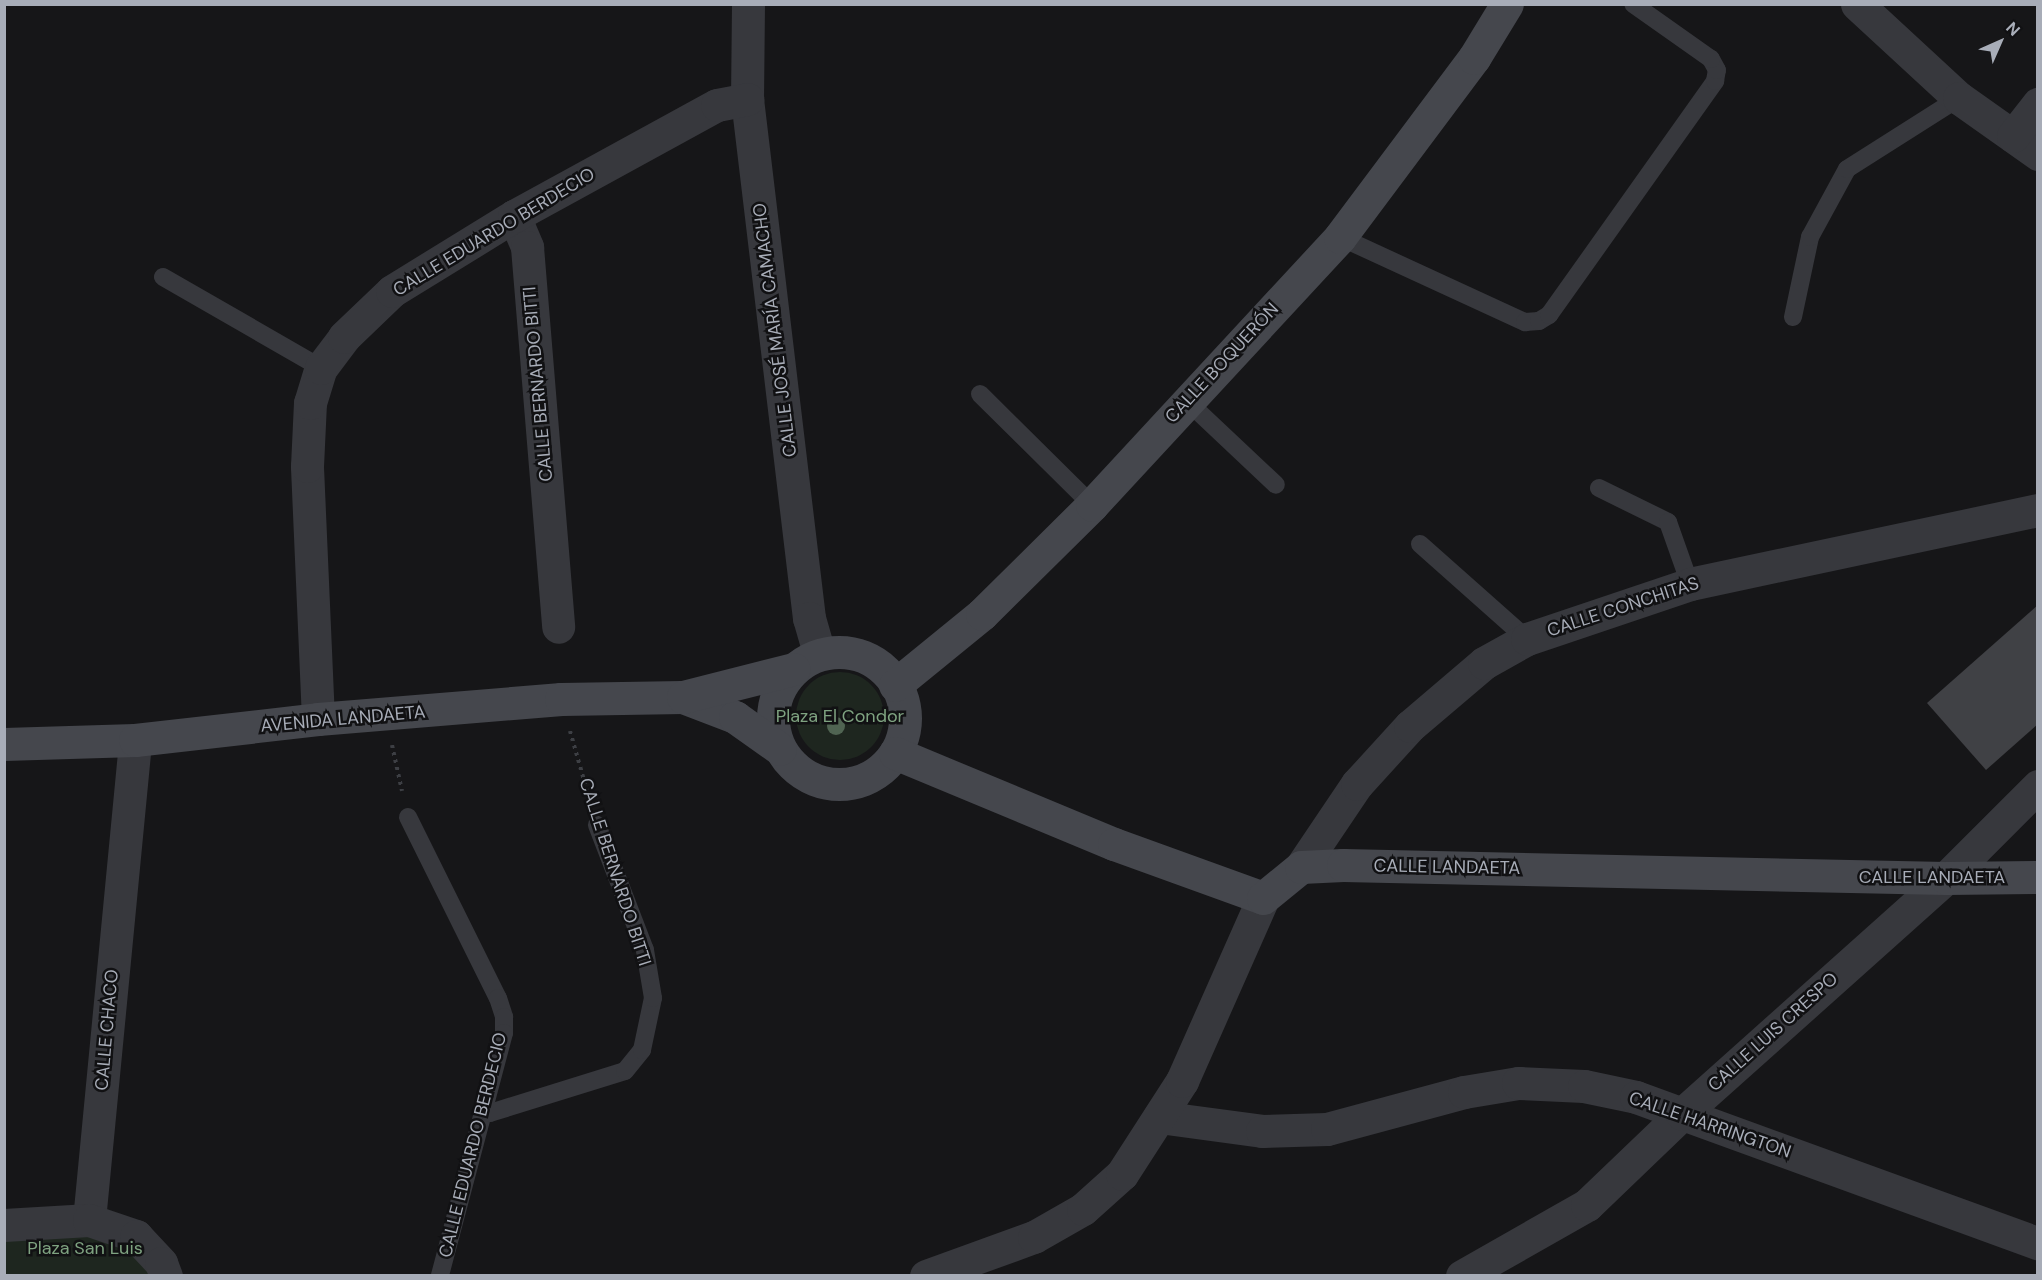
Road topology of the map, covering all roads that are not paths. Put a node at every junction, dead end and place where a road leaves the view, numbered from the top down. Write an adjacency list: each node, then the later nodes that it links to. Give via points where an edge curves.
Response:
1 (748, 4): 6 (street, CALLE JOSÉ MARÍA CAMACHO)
2 (1507, 4): 10 (main road, CALLE BOQUERÓN, via 1474,58)
3 (1633, 4): 10 (lane, via 1711,59 1717,70 1715,81 1549,315 1525,322)
4 (1857, 4): 5 (street)
5 (1959, 98): 8 (street); 12 (lane, via 1848,169 1810,237)
6 (747, 99): 9 (street, CALLE EDUARDO BERDECIO, via 717,105); 24 (street, CALLE JOSÉ MARÍA CAMACHO, via 809,618)
7 (2037, 104): 8 (street)
8 (2025, 145)
9 (514, 216): 13 (street, CALLE EDUARDO BERDECIO, via 392,291 344,337); 22 (street, CALLE BERNARDO BITTI, via 527,248)
10 (1340, 237): 15 (main road, CALLE BOQUERÓN)
11 (163, 277): 13 (lane)
12 (1793, 317)
13 (321, 368): 27 (street, CALLE EDUARDO BERDECIO, via 310,403 307,466)
14 (980, 394): 18 (lane)
15 (1187, 400): 16 (lane); 18 (main road, CALLE BOQUERÓN)
16 (1276, 485)
17 (1599, 488): 21 (lane, via 1668,522)
18 (1092, 505): 25 (main road, CALLE BOQUERÓN, via 982,614)
19 (2037, 510): 21 (street, CALLE CONCHITAS)
20 (1420, 544): 23 (lane)
21 (1690, 584): 23 (street, CALLE CONCHITAS)
22 (558, 627)
23 (1527, 639): 35 (street, CALLE CONCHITAS, via 1484,663 1410,726 1357,784)
24 (807, 661): 25 (main road, via 842,652 863,656 882,668); 26 (main road, AVENIDA LANDAETA); 30 (main road, via 777,692 772,721)
25 (896, 685): 31 (main road, via 904,707 904,731)
26 (683, 697): 27 (main road, AVENIDA LANDAETA, via 561,699); 30 (main road, AVENIDA LANDAETA, via 735,717)
27 (318, 719): 28 (main road, AVENIDA LANDAETA)
28 (135, 740): 29 (main road, AVENIDA LANDAETA); 42 (street, CALLE CHACO)
29 (4, 744)
30 (780, 749): 31 (main road, via 798,771 823,782 851,784 876,773)
31 (895, 753): 38 (main road, via 1114,844)
32 (2037, 786): 37 (street, CALLE LUIS CRESPO)
33 (408, 817): 39 (lane, CALLE EDUARDO BERDECIO, via 504,1017 504,1033)
34 (597, 825): 39 (lane, CALLE BERNARDO BITTI, via 645,950 653,998 642,1050 625,1071 490,1113)
35 (1301, 867): 37 (main road, CALLE LANDAETA); 38 (main road)
36 (2037, 877): 37 (main road, CALLE LANDAETA)
37 (1946, 878): 40 (street, CALLE LUIS CRESPO)
38 (1263, 898): 41 (street, via 1182,1081)
39 (482, 1112): 46 (lane, CALLE EDUARDO BERDECIO)
40 (1682, 1114): 41 (street, CALLE HARRINGTON, via 1636,1097 1584,1086 1518,1083 1464,1092 1327,1129 1262,1131); 44 (street, CALLE HARRINGTON); 48 (street, CALLE LUIS CRESPO, via 1587,1205)
41 (1159, 1117): 47 (street, via 1122,1174 1083,1209 1034,1237)
42 (89, 1220): 43 (street); 45 (street, via 136,1236 161,1263)
43 (4, 1225)
44 (2037, 1244)
45 (166, 1275)
46 (440, 1275)
47 (926, 1275)
48 (1462, 1275)

